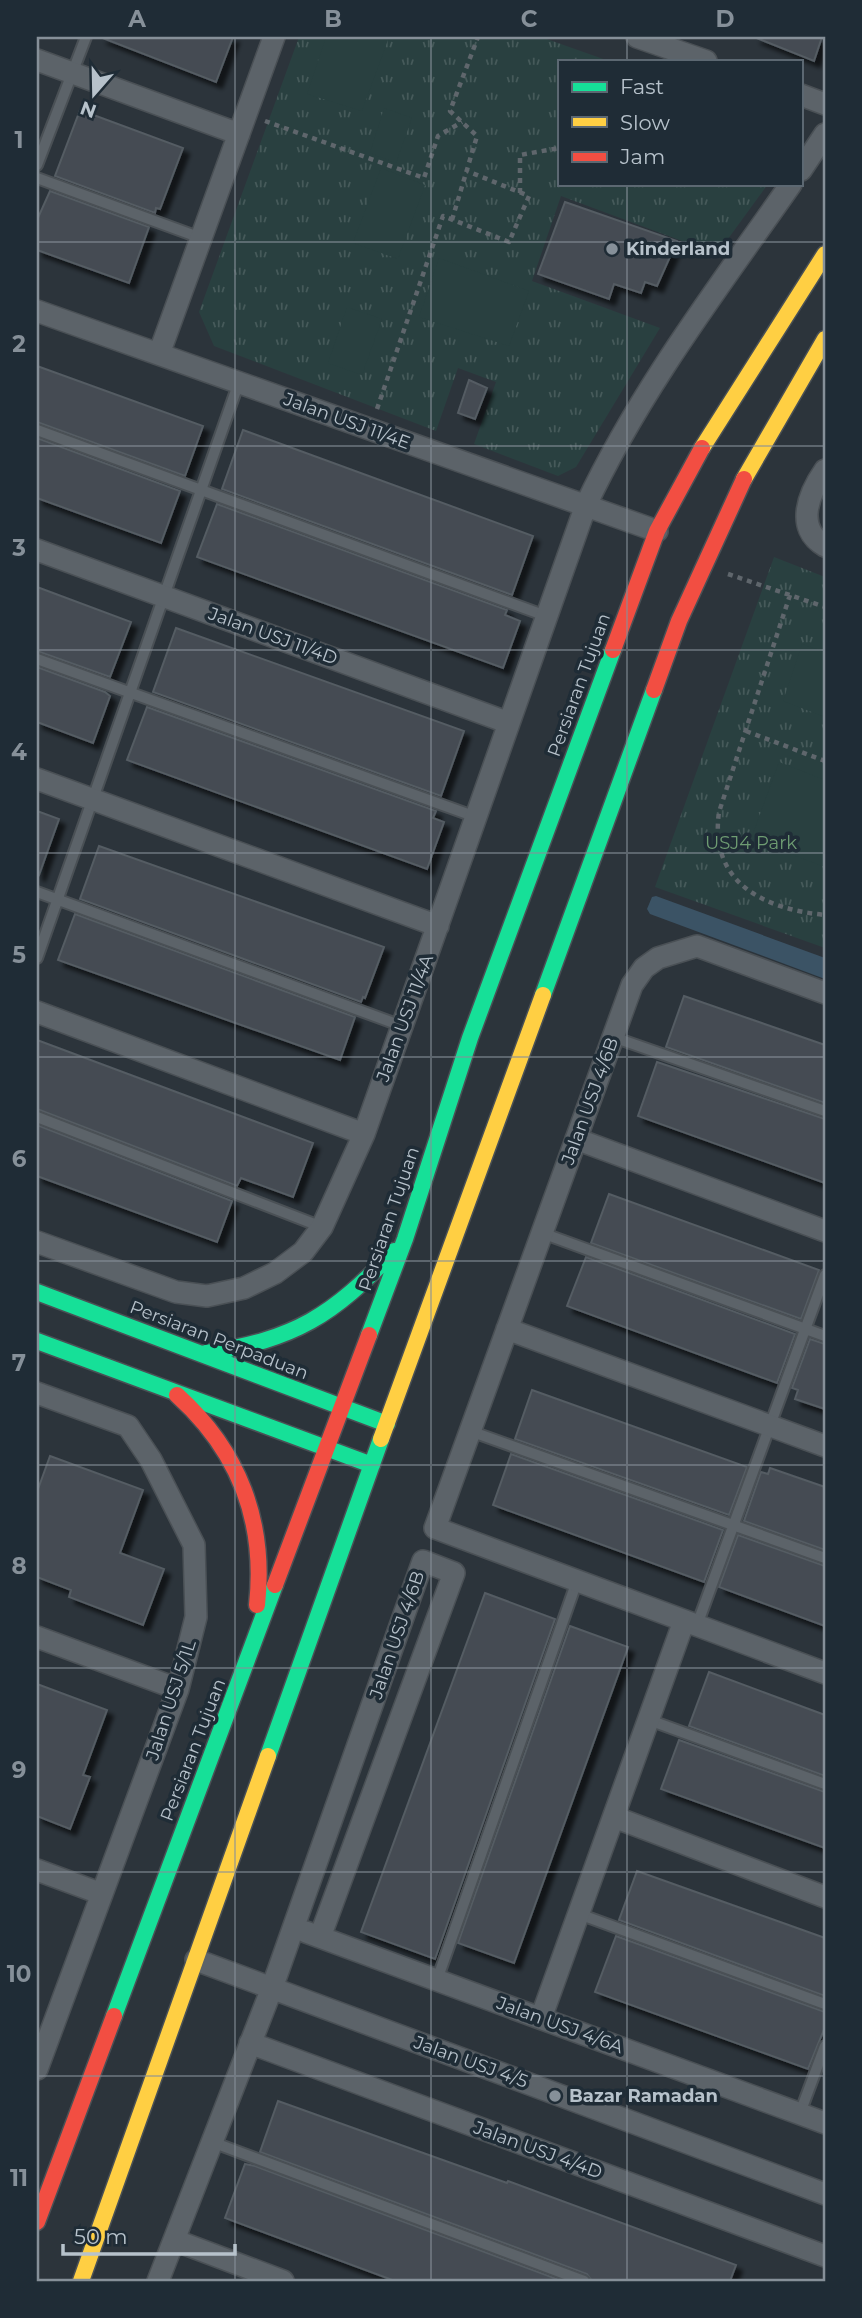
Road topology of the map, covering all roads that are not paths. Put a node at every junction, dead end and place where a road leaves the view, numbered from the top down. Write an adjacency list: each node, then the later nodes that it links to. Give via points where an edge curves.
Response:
1 (86, 37): 6 (lane)
2 (274, 37): 9 (street)
3 (637, 37): 5 (street)
4 (37, 60): 6 (street)
5 (703, 60)
6 (72, 73): 9 (street); 11 (lane)
7 (802, 95): 8 (street)
8 (825, 104)
9 (239, 134): 15 (street)
10 (825, 134): 12 (street)
11 (37, 165)
12 (802, 168)
13 (37, 177): 15 (lane)
14 (790, 186): 24 (street, Jalan USJ 11/4A, via 654,383)
15 (201, 238): 19 (street)
16 (825, 254): 25 (main road, Persiaran Tujuan, via 736,389)
17 (37, 311): 19 (street, Jalan USJ 11/4E)
18 (825, 339): 63 (main road, via 772,427 679,621)
19 (159, 354): 20 (street, Jalan USJ 11/4E)
20 (239, 382): 23 (lane); 24 (street, Jalan USJ 11/4E)
21 (37, 430): 23 (lane)
22 (825, 470): 26 (street, via 808,501 806,521 816,541)
23 (202, 489): 28 (lane); 29 (lane)
24 (586, 505): 25 (street, Jalan USJ 11/4E); 29 (street, Jalan USJ 11/4A)
25 (657, 531): 51 (main road, Persiaran Tujuan, via 470,1038)
26 (825, 546)
27 (37, 550): 28 (street, Jalan USJ 11/4D)
28 (164, 596): 31 (lane); 32 (street, Jalan USJ 11/4D)
29 (546, 615): 32 (street, Jalan USJ 11/4A)
30 (37, 659): 31 (lane)
31 (130, 693): 34 (lane); 35 (lane)
32 (509, 723): 35 (street, Jalan USJ 11/4A)
33 (37, 779): 34 (street)
34 (92, 800): 37 (lane); 38 (street)
35 (476, 817): 38 (street, Jalan USJ 11/4A)
36 (37, 892): 37 (lane)
37 (57, 900): 39 (lane); 42 (lane)
38 (438, 926): 42 (street, Jalan USJ 11/4A)
39 (37, 958)
40 (825, 993): 43 (street, Jalan USJ 4/6B, via 698,946 657,958 644,968 632,985)
41 (37, 1012): 46 (street)
42 (402, 1026): 46 (street, Jalan USJ 11/4A)
43 (613, 1037): 44 (lane); 47 (street, Jalan USJ 4/6B)
44 (825, 1111)
45 (37, 1117): 48 (lane)
46 (364, 1134): 48 (street, Jalan USJ 11/4A)
47 (576, 1139): 49 (street); 50 (street, Jalan USJ 4/6B)
48 (322, 1227): 52 (street, Jalan USJ 11/4A, via 303,1252 275,1273 244,1288 207,1296 176,1292)
49 (825, 1231)
50 (542, 1233): 55 (street, Jalan USJ 4/6B); 56 (lane)
51 (405, 1239): 59 (main road, via 352,1297 323,1318 273,1341); 62 (main road, Persiaran Tujuan)
52 (37, 1242)
53 (825, 1275): 56 (lane)
54 (37, 1292): 59 (main road, Persiaran Perpaduan)
55 (507, 1329): 64 (street); 65 (street, Jalan USJ 4/6B)
56 (806, 1329): 57 (lane); 64 (lane)
57 (825, 1336)
58 (37, 1341): 60 (main road)
59 (201, 1354): 62 (main road, Persiaran Perpaduan)
60 (170, 1389): 67 (main road); 74 (main road, via 192,1407 216,1438 237,1472 252,1512 261,1550 261,1584)
61 (37, 1393): 76 (street, Jalan USJ 5/1L, via 128,1426 151,1460 194,1545 196,1617)
62 (343, 1408): 63 (main road, Persiaran Perpaduan); 67 (main road, Persiaran Tujuan)
63 (387, 1424): 68 (main road)
64 (770, 1425): 66 (street); 69 (lane)
65 (470, 1431): 69 (lane); 71 (street, Jalan USJ 4/6B, via 435,1528)
66 (825, 1446)
67 (328, 1448): 68 (main road); 74 (main road, Persiaran Tujuan)
68 (372, 1465): 86 (main road)
69 (734, 1525): 70 (lane); 72 (lane)
70 (825, 1558)
71 (577, 1581): 72 (street); 87 (lane)
72 (691, 1623): 75 (street); 77 (street)
73 (37, 1637): 76 (street)
74 (247, 1662): 98 (main road, Persiaran Tujuan)
75 (825, 1673)
76 (178, 1689): 81 (street, Jalan USJ 5/1L)
77 (649, 1720): 78 (lane); 79 (street)
78 (825, 1784)
79 (614, 1817): 82 (street); 83 (street)
80 (37, 1870): 81 (street)
81 (102, 1894): 93 (street, Jalan USJ 5/1L)
82 (825, 1897)
83 (579, 1914): 89 (lane); 90 (street)
84 (294, 1927): 85 (street, Jalan USJ 4/6A); 85 (street, Jalan USJ 4/6B, via 423,1561 454,1573); 88 (street, Jalan USJ 4/6B)
85 (320, 1937): 87 (street, Jalan USJ 4/6A)
86 (196, 1960): 88 (street, Jalan USJ 4/5); 101 (main road)
87 (437, 1980): 90 (street, Jalan USJ 4/6A)
88 (272, 1988): 91 (street, Jalan USJ 4/6B); 97 (street, Jalan USJ 4/5)
89 (825, 2004)
90 (541, 2018): 94 (street, Jalan USJ 4/6A)
91 (250, 2043): 96 (street, Jalan USJ 4/6B); 100 (street, Jalan USJ 4/4D)
92 (825, 2046): 94 (lane)
93 (37, 2069)
94 (800, 2113): 95 (street, Jalan USJ 4/6A)
95 (825, 2123)
96 (212, 2142): 99 (street, Jalan USJ 4/6B); 104 (lane)
97 (825, 2194)
98 (37, 2222)
99 (174, 2240): 102 (street, Jalan USJ 4/6B); 103 (street)
100 (825, 2256)
101 (81, 2281)
102 (158, 2281)
103 (283, 2281)
104 (584, 2281)

